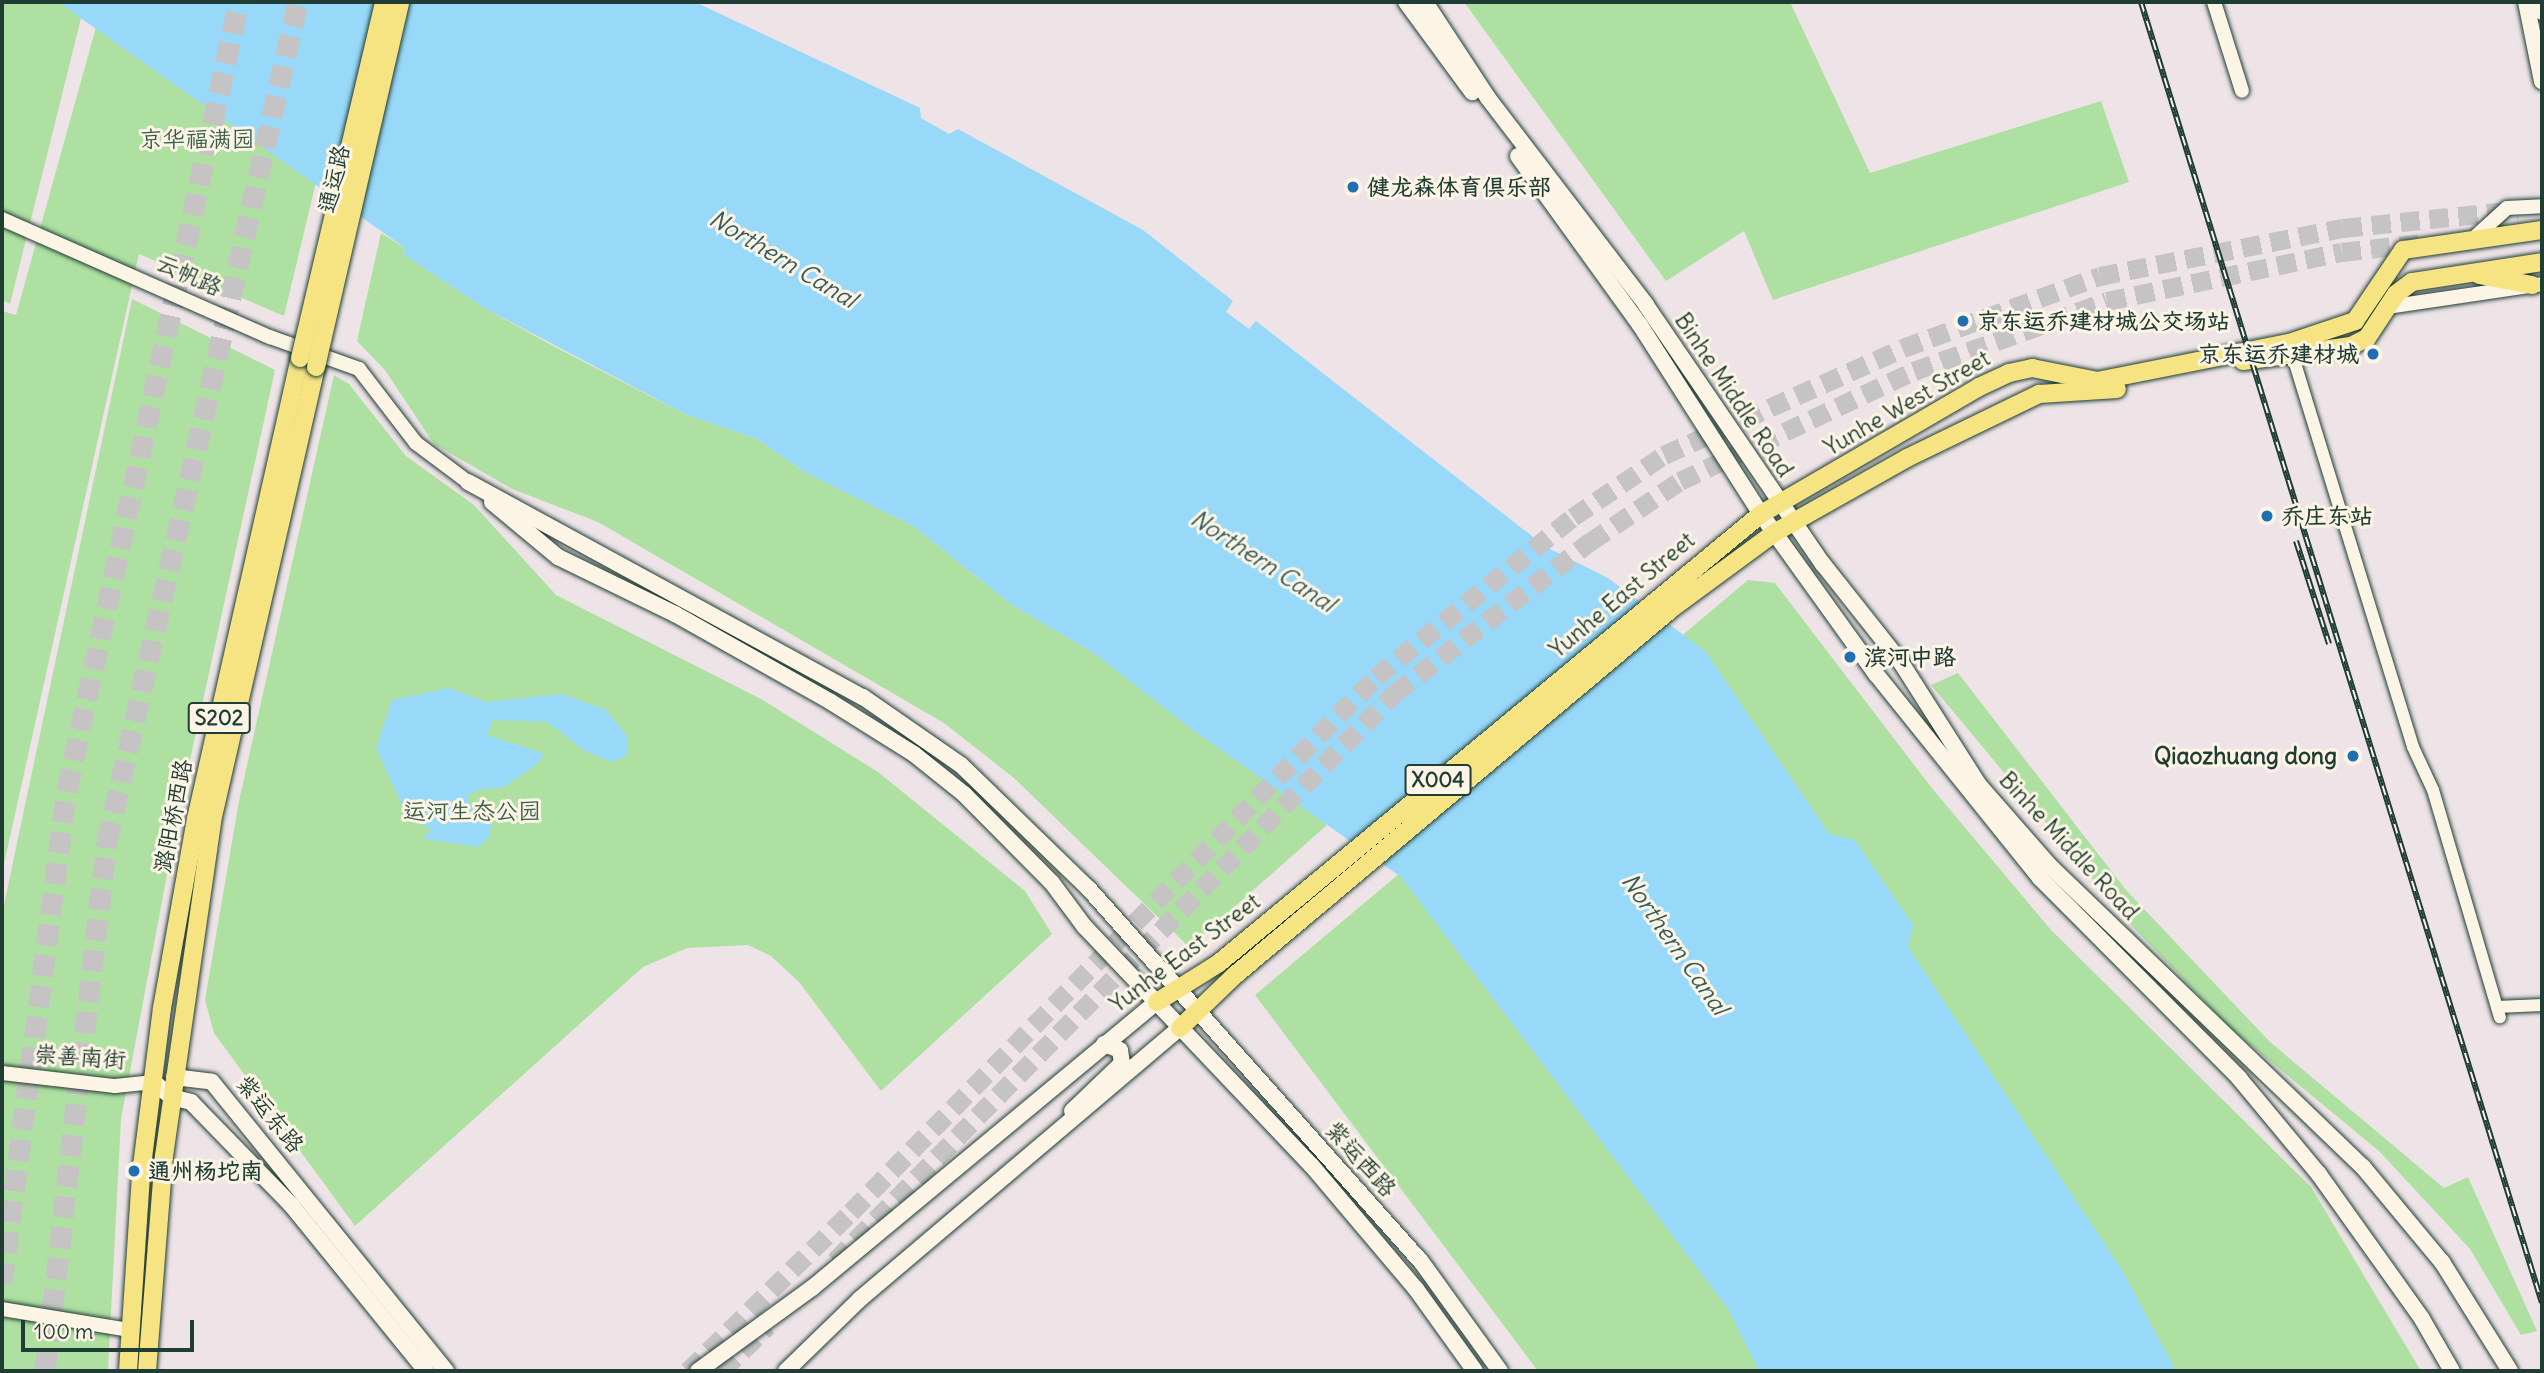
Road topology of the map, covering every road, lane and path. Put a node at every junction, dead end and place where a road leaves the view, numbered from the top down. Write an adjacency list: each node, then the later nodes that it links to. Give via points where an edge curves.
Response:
1 (384, 2): 20 (main road, 通运路 / S202, bridge)
2 (400, 2): 21 (main road, 通运路 / S202, bridge)
3 (1406, 2): 24 (main road, Binhe Middle Road, via 1640,325)
4 (1425, 2): 23 (main road, Binhe Middle Road, via 1488,99 1646,305)
5 (2214, 2): 10 (street)
6 (2526, 2): 9 (main road)
7 (2540, 2): 8 (main road)
8 (2542, 12)
9 (2542, 81)
10 (2242, 91)
11 (2542, 206): 14 (street, via 2507,208)
12 (2, 219): 22 (street, 云帆路, via 270,337 359,369 415,443)
13 (2542, 230): 14 (main road, Yunhe West Street)
14 (2473, 239): 19 (main road, Yunhe West Street, via 2403,250 2355,321)
15 (2542, 262): 16 (main road, Yunhe West Street)
16 (2466, 272): 17 (main road); 18 (main road, Yunhe West Street, via 2412,282)
17 (2537, 285): 18 (street)
18 (2387, 307): 19 (main road, Yunhe West Street, via 2367,338 2351,346)
19 (2291, 350): 23 (main road, Yunhe West Street, via 2097,381 2032,368 2009,373); 25 (main road, Yunhe West Street, via 2094,393 2039,394 1907,458); 30 (street, via 2413,747 2433,790 2498,1012)
20 (300, 358): 36 (main road, 潞阳桥西路 / S202, via 196,819 162,1008)
21 (316, 367): 35 (main road, 潞阳桥西路 / S202, via 212,821)
22 (468, 482): 28 (main road, 紫运西路, via 693,601 915,731 1002,802 1089,889); 29 (main road, 紫运西路, via 558,557 675,614 914,754 1004,833)
23 (1781, 503): 24 (main road, Yunhe West Street); 25 (main road, Binhe Middle Road)
24 (1761, 514): 26 (main road, Binhe Middle Road); 27 (main road, Yunhe East Street / X004)
25 (1795, 523): 26 (main road, Yunhe East Street / X004); 50 (main road, Binhe Middle Road, via 1900,662 1979,785 2050,866 2363,1167 2442,1262)
26 (1774, 533): 27 (main road, Yunhe East Street / X004); 49 (main road, Binhe Middle Road, via 1876,674 2040,878 2239,1078 2318,1172 2422,1319)
27 (1664, 603): 28 (main road, Yunhe East Street / X004, via 1219,963); 31 (main road, Yunhe East Street / X004)
28 (1175, 988): 29 (main road, Yunhe East Street / X004); 31 (main road, 紫运西路)
29 (1157, 1002): 32 (main road, 紫运西路); 33 (main road, Yunhe East Street / X004)
30 (2542, 1005)
31 (1196, 1012): 32 (main road, Yunhe East Street / X004); 48 (main road, 紫运西路, via 1420,1260)
32 (1180, 1028): 38 (main road, Yunhe East Street / X004); 47 (main road, 紫运西路, via 1321,1177 1416,1289)
33 (1104, 1044): 38 (main road, via 1120,1050 1122,1063 1080,1099); 45 (main road, Yunhe East Street / X004, via 812,1288)
34 (2, 1073): 36 (street, 崇善南街, via 116,1086)
35 (174, 1077): 36 (main road, 紫运东路); 37 (main road, 潞阳桥西路); 44 (main road, 紫运东路, via 212,1082)
36 (154, 1082): 37 (main road, 紫运东路); 40 (main road, 潞阳桥西路, via 141,1174)
37 (172, 1097): 42 (main road, 潞阳桥西路); 43 (main road, 紫运东路, via 191,1102 292,1206)
38 (1058, 1130): 46 (main road, Yunhe East Street / X004, via 860,1299)
39 (2, 1309): 40 (street)
40 (129, 1329): 41 (main road, 潞阳桥西路)
41 (128, 1371)
42 (147, 1371)
43 (426, 1371)
44 (446, 1371)
45 (698, 1371)
46 (786, 1371)
47 (1475, 1371)
48 (1500, 1371)
49 (2452, 1371)
50 (2510, 1371)

